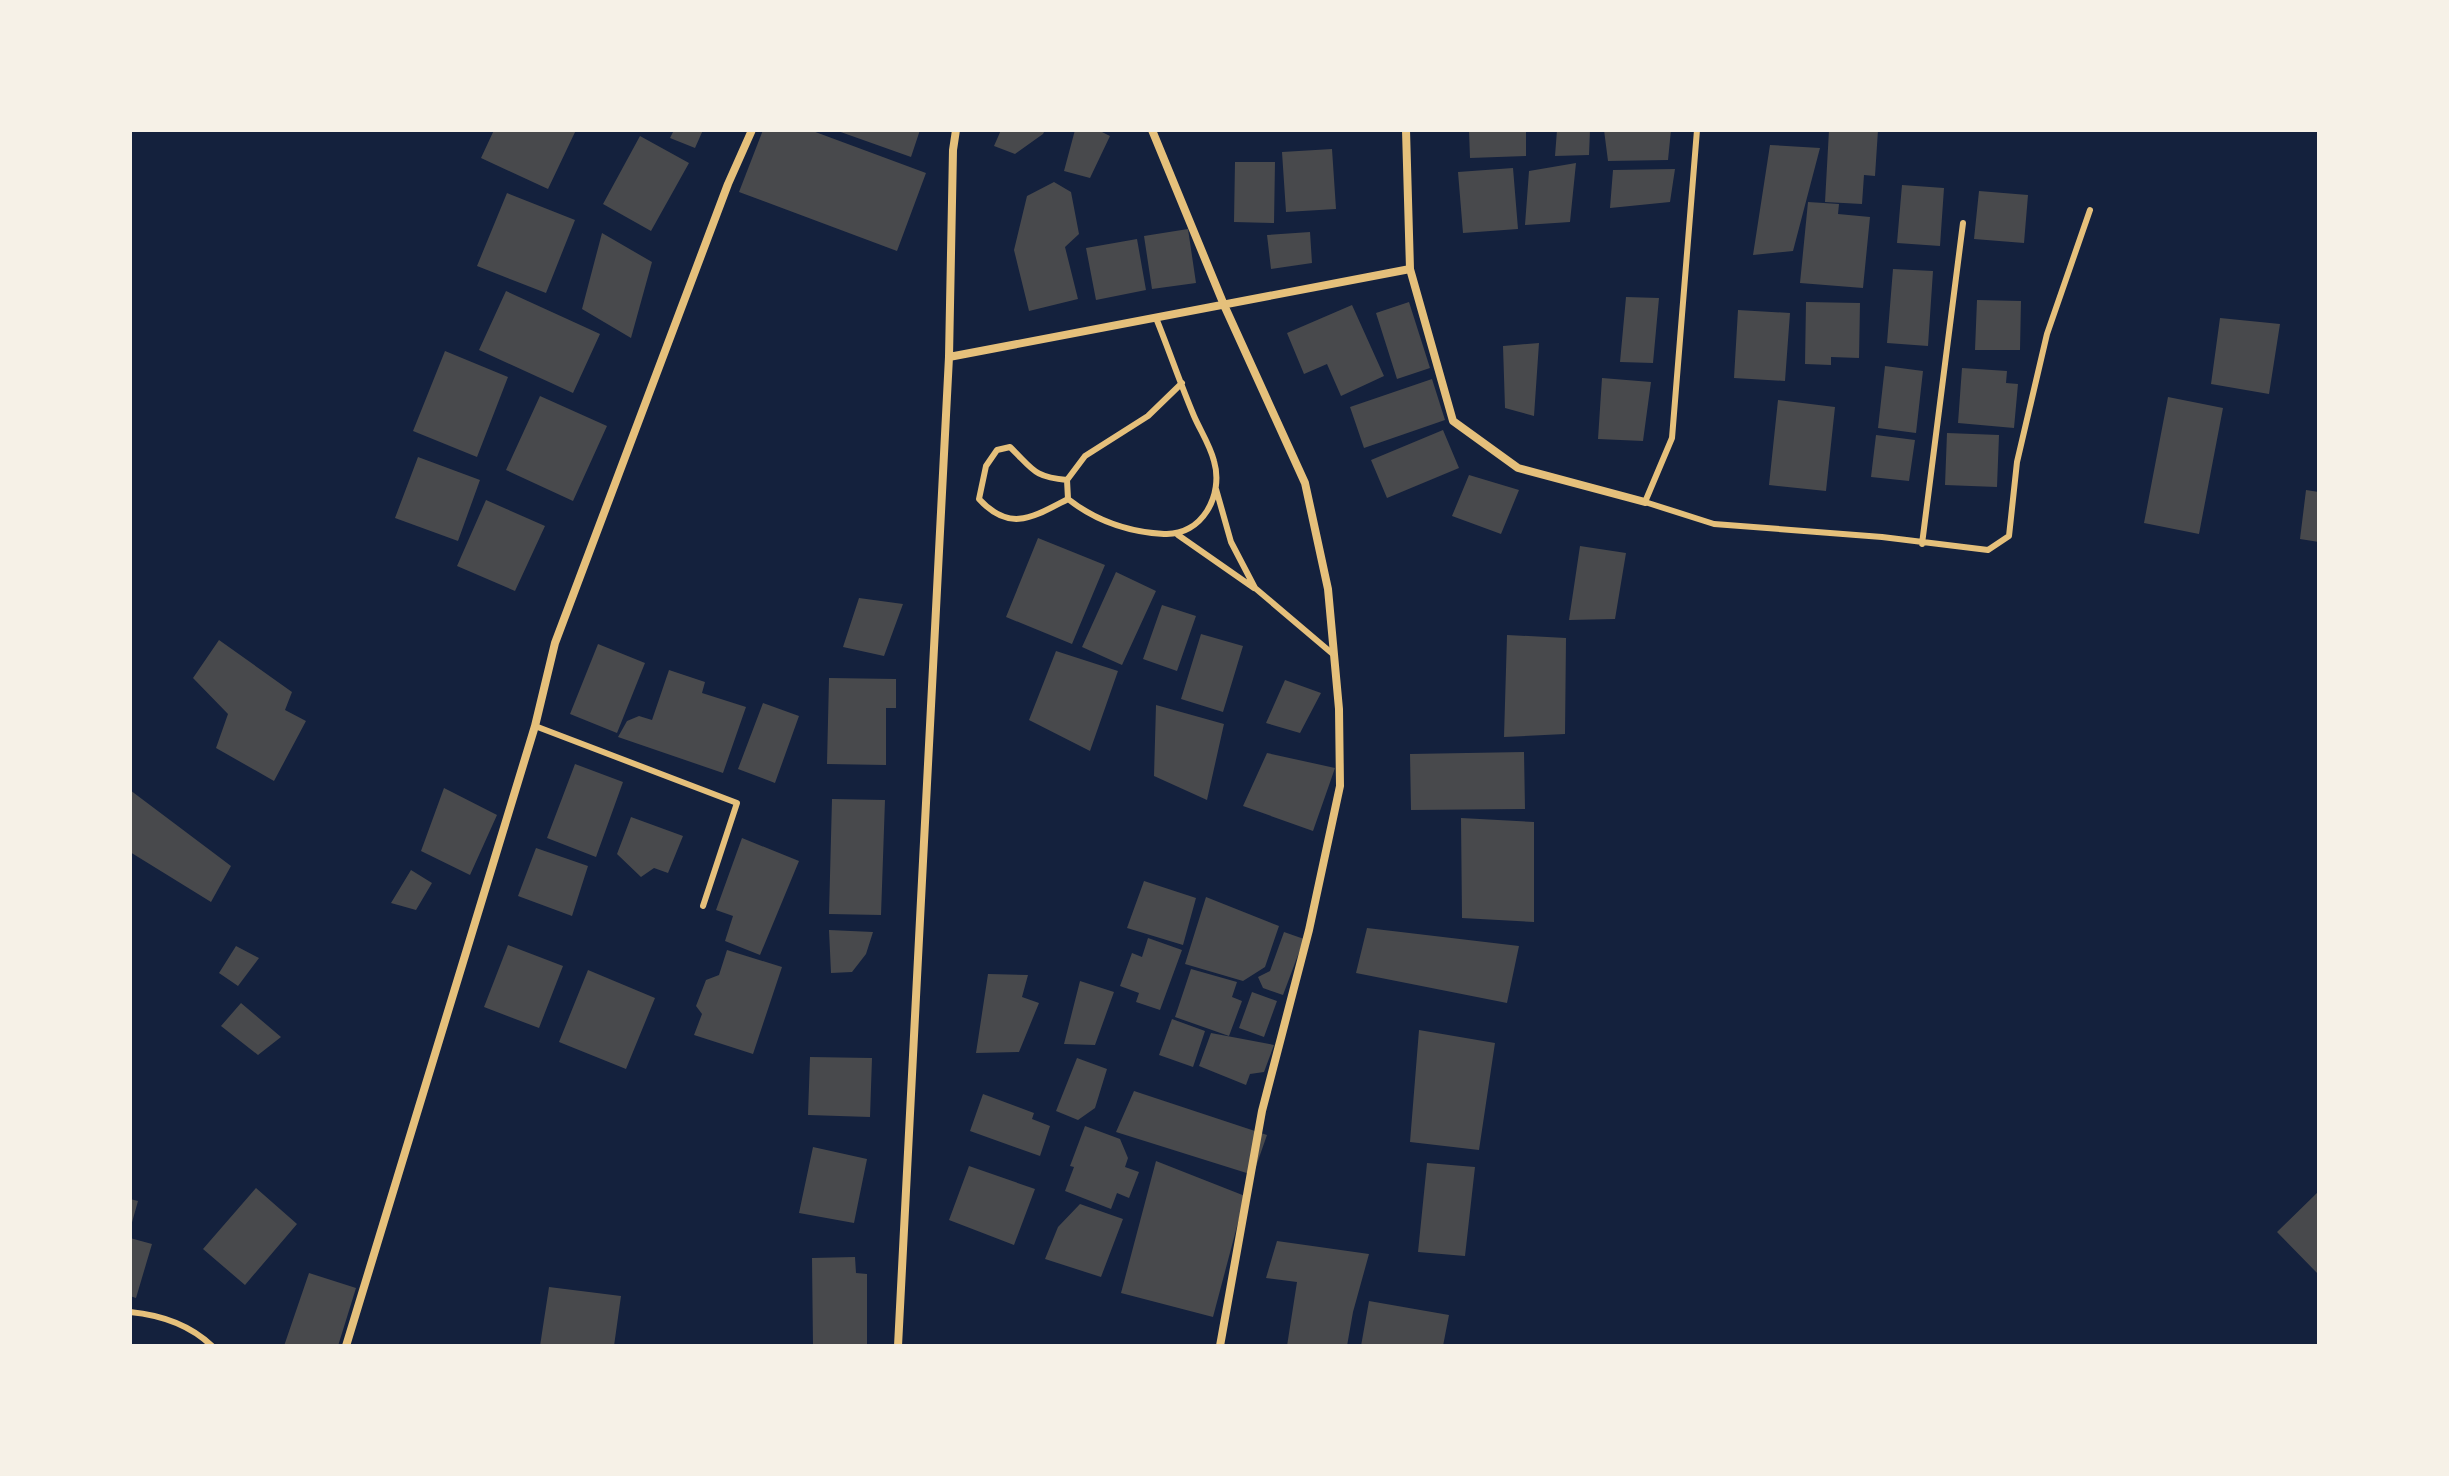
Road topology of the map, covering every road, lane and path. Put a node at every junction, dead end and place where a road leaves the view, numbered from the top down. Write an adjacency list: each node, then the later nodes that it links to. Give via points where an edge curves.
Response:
1 (752, 130): 21 (street, via 555,643)
2 (956, 130): 11 (street)
3 (1152, 130): 9 (street)
4 (1406, 130): 8 (street)
5 (1697, 130): 16 (lane, via 1672,438)
6 (2090, 210): 18 (lane, via 2047,334 2017,462 2009,536 1988,550)
7 (1963, 223): 18 (lane)
8 (1410, 269): 9 (street); 16 (street, via 1453,421 1518,468)
9 (1224, 305): 10 (street); 20 (street, via 1305,483 1328,589)
10 (1156, 318): 11 (street); 12 (lane)
11 (949, 357): 26 (street)
12 (1182, 383): 13 (lane, via 1148,416 1085,456); 14 (lane, via 1214,461)
13 (1067, 480): 15 (lane); 15 (lane, via 1033,472 1010,447 997,450 986,466 979,499 1000,517 1015,521)
14 (1216, 489): 17 (lane, via 1211,507 1193,528); 19 (lane, via 1231,542)
15 (1068, 499): 17 (lane, via 1088,515 1116,525)
16 (1645, 502): 18 (lane, via 1714,524)
17 (1178, 535): 19 (lane)
18 (1922, 544)
19 (1255, 588): 20 (lane)
20 (1334, 655): 27 (street, via 1340,786 1262,1111)
21 (535, 726): 22 (lane, via 737,803); 25 (street)
22 (703, 906)
23 (130, 1312): 24 (lane, via 170,1320 196,1331)
24 (212, 1346)
25 (346, 1346)
26 (898, 1346)
27 (1220, 1346)

